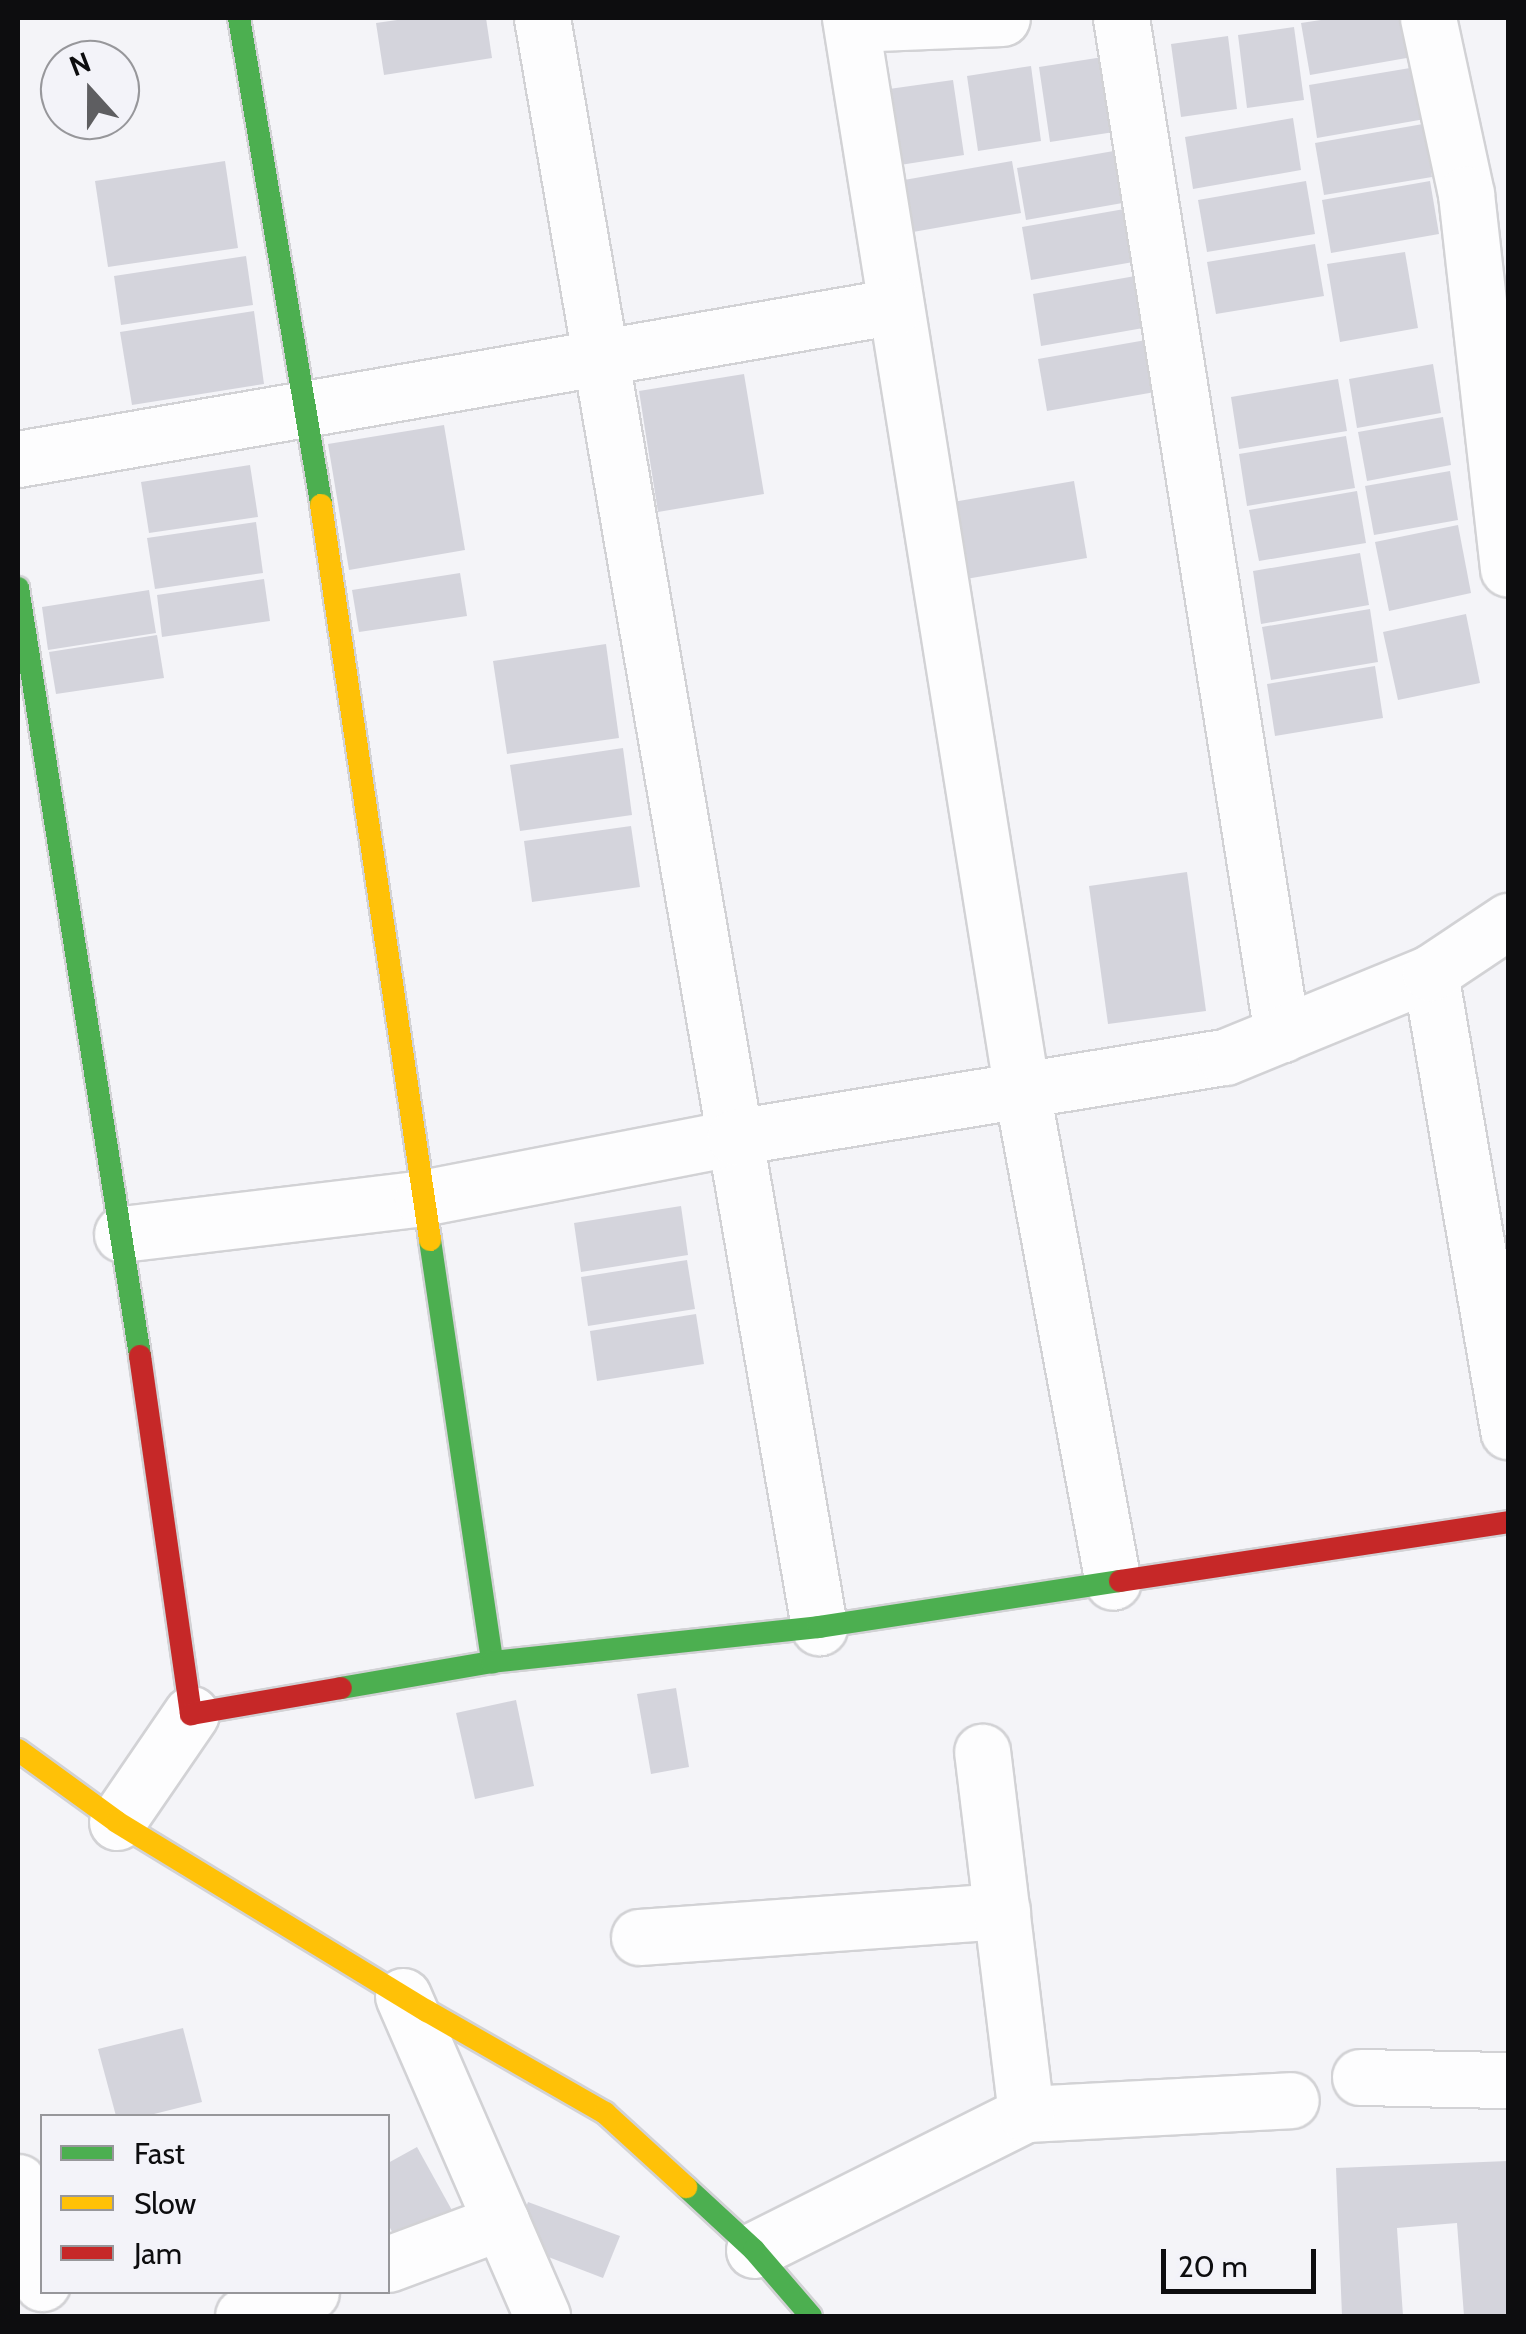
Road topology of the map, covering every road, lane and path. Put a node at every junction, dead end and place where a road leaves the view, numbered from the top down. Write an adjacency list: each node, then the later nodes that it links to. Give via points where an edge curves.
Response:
1 (239, 18): 9 (street)
2 (542, 18): 8 (street)
3 (1002, 18): 6 (street)
4 (1121, 18): 15 (street)
5 (1428, 18): 11 (street, via 1466,194)
6 (851, 21): 7 (street)
7 (896, 306): 8 (street); 16 (street)
8 (599, 358): 9 (street); 17 (street)
9 (307, 408): 10 (street); 18 (street)
10 (18, 459)
11 (1508, 569)
12 (18, 588): 19 (street)
13 (1508, 922): 14 (street)
14 (1430, 974): 15 (street); 20 (street)
15 (1282, 1034): 16 (street, via 1225,1057)
16 (1022, 1092): 17 (street); 22 (street)
17 (735, 1137): 18 (street); 23 (street)
18 (422, 1198): 19 (street); 24 (street)
19 (122, 1234): 25 (street)
20 (1508, 1431)
21 (1508, 1522): 22 (street)
22 (1114, 1582): 23 (street)
23 (819, 1627): 24 (street)
24 (492, 1662): 25 (street)
25 (191, 1714): 28 (street)
26 (18, 1750): 28 (street)
27 (982, 1752): 29 (street)
28 (116, 1822): 31 (street)
29 (1002, 1911): 30 (street); 35 (street)
30 (639, 1937)
31 (403, 1996): 37 (street); 38 (street, via 605,2113)
32 (1360, 2077): 33 (street)
33 (1508, 2080)
34 (1291, 2100): 35 (street)
35 (1026, 2114): 38 (street)
36 (18, 2182): 40 (street)
37 (501, 2222): 39 (street); 43 (street)
38 (754, 2250): 44 (street)
39 (390, 2263)
40 (40, 2275)
41 (305, 2294): 42 (street)
42 (243, 2316)
43 (542, 2316)
44 (811, 2316)

